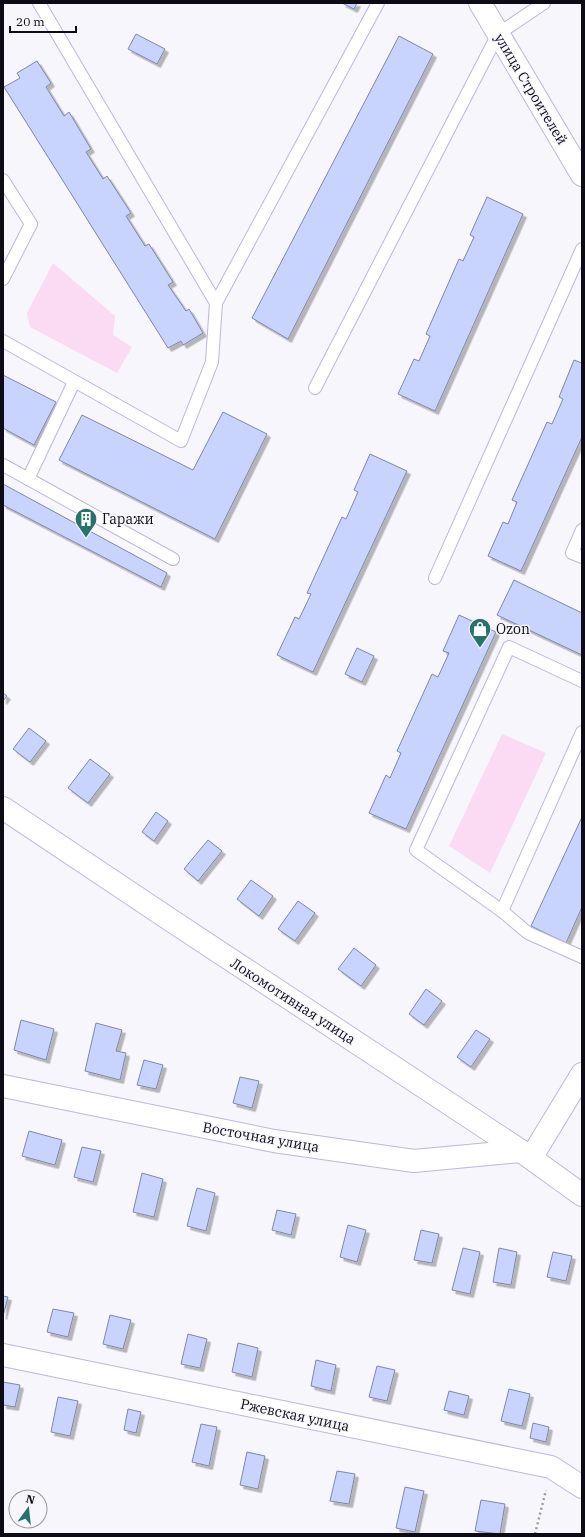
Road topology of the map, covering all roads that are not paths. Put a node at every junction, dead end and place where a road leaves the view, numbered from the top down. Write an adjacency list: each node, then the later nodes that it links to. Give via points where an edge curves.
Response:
1 (39, 3): 10 (lane)
2 (378, 3): 10 (lane)
3 (480, 3): 5 (street, улица Строителей)
4 (544, 3): 5 (lane)
5 (498, 34): 6 (street, улица Строителей); 13 (lane)
6 (582, 175)
7 (3, 180): 9 (lane, via 31,224)
8 (582, 249): 19 (lane)
9 (3, 279)
10 (216, 303): 12 (lane, via 212,362 181,441)
11 (3, 341): 12 (lane)
12 (74, 382): 15 (lane)
13 (315, 388)
14 (3, 465): 15 (lane)
15 (28, 479): 18 (lane)
16 (582, 530): 17 (lane, via 572,553)
17 (582, 557)
18 (172, 559)
19 (435, 578)
20 (582, 681): 23 (lane, via 509,647 416,850)
21 (582, 732): 23 (lane)
22 (3, 808): 27 (street, Локомотивная улица)
23 (502, 911): 24 (lane, via 528,932)
24 (582, 957)
25 (582, 1074): 27 (street)
26 (3, 1086): 27 (street, Восточная улица, via 274,1141 414,1161)
27 (526, 1154): 28 (street, Локомотивная улица)
28 (582, 1195)
29 (3, 1355): 30 (street, Ржевская улица, via 551,1468)
30 (582, 1487)

